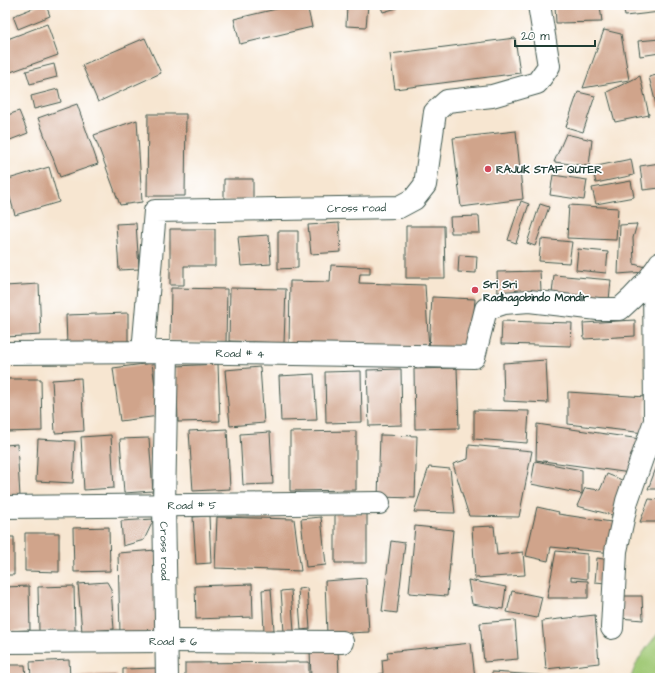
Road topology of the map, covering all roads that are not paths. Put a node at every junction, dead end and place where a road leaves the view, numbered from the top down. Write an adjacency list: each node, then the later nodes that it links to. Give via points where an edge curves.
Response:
1 (539, 5): 3 (street, Cross road, via 549,66 537,82 492,96 447,101 435,112 425,185 414,199 399,207 155,211)
2 (657, 267): 4 (street, Road # 4, via 620,309 529,301 504,303 486,309 474,357); 9 (street, via 655,421 627,501 616,551)
3 (143, 352): 4 (street, Road # 4); 5 (street, Road # 4)
4 (166, 352): 7 (street, Cross road)
5 (5, 353)
6 (379, 503): 7 (street, Road # 5)
7 (164, 505): 8 (street, Road # 5); 10 (street, Cross road)
8 (5, 507)
9 (612, 628)
10 (166, 640): 11 (street, Road # 6); 12 (street, Road # 6); 13 (street, Cross road)
11 (5, 642)
12 (342, 642)
13 (167, 678)

